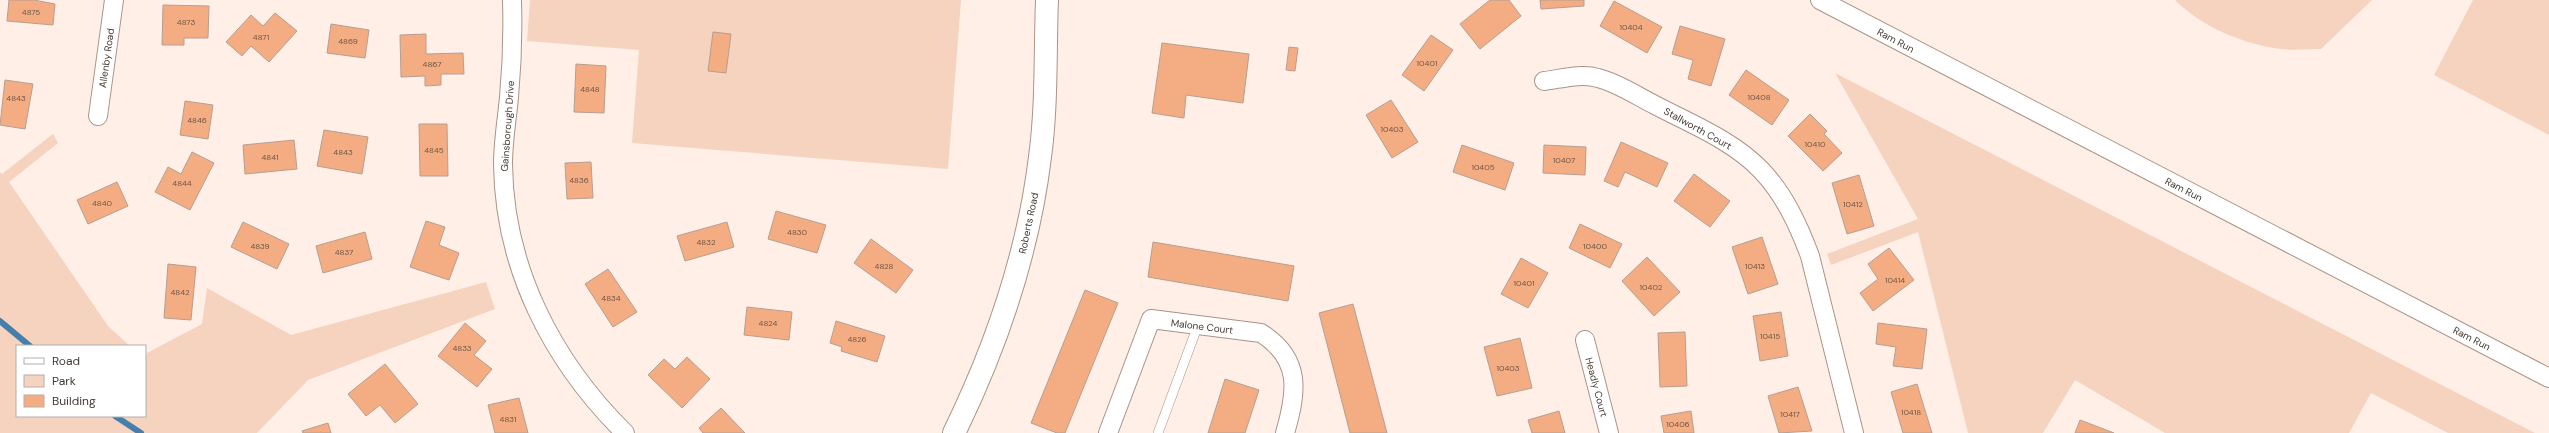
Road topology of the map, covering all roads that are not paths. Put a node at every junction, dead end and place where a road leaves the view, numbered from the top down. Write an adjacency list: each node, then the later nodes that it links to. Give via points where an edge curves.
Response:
1 (114, 0): 6 (street, Allenby Road)
2 (512, 0): 10 (street, Gainsborough Drive, via 511,68 503,162 509,226 520,271 535,308 559,354)
3 (1047, 0): 11 (main road, Roberts Road, via 1042,140 1032,209 1016,277 999,329)
4 (1820, 0): 9 (street, Ram Run)
5 (1544, 81): 16 (street, Stallworth Court, via 1583,76 1597,78 1617,86 1716,136 1761,170 1784,198 1800,228 1810,256)
6 (98, 116)
7 (1198, 325): 12 (street, Malone Court, via 1151,319); 13 (lane); 14 (street, Malone Court, via 1261,333 1274,341 1287,357 1294,379 1295,399)
8 (1585, 340): 15 (street, Headly Court)
9 (2549, 378)
10 (616, 430)
11 (954, 433)
12 (1108, 433)
13 (1158, 433)
14 (1285, 433)
15 (1609, 433)
16 (1854, 433)

